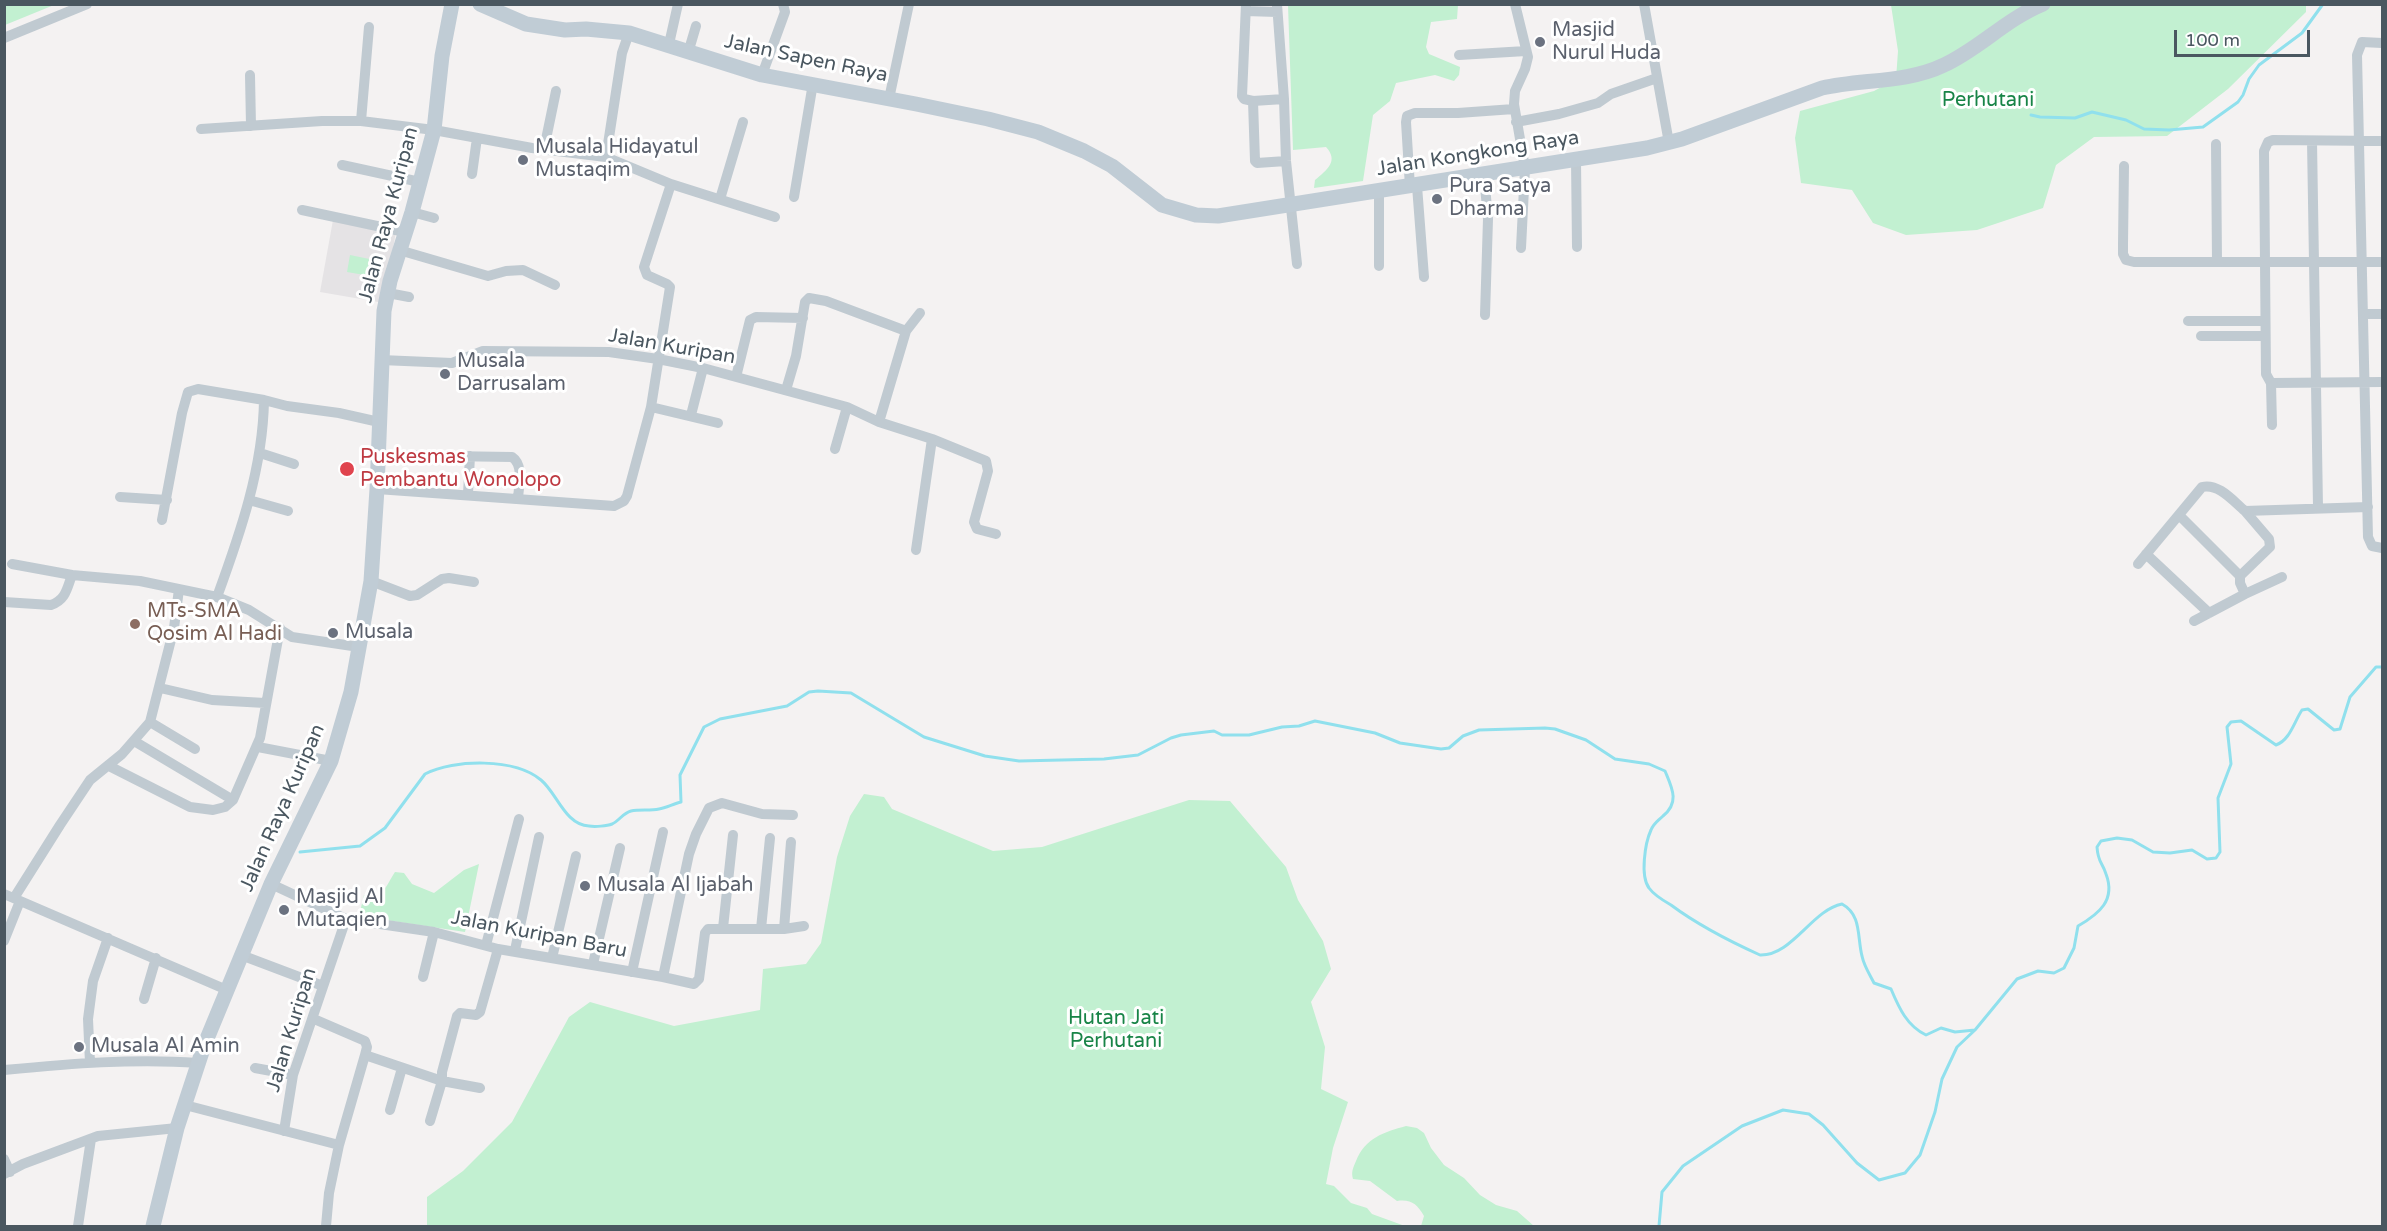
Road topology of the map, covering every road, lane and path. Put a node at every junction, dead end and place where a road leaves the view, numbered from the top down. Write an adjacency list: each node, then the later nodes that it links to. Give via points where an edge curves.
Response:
1 (87, 4): 15 (street)
2 (452, 4): 36 (street, Jalan Raya Kuripan)
3 (480, 4): 14 (street, Jalan Sapen Raya, via 526,24)
4 (678, 4): 17 (street)
5 (783, 4): 22 (street, via 785,12)
6 (909, 4): 26 (street)
7 (1515, 4): 18 (street)
8 (1644, 4): 23 (street)
9 (2043, 4): 41 (street, Jalan Kongkong Raya, via 1995,30 1945,65 1927,72 1822,88)
10 (1246, 8): 11 (street); 28 (street, via 1242,93 1244,99)
11 (1277, 8): 27 (street)
12 (696, 26): 19 (street)
13 (369, 27): 31 (street)
14 (629, 33): 17 (street, Jalan Sapen Raya); 44 (street, via 622,53)
15 (4, 38)
16 (2382, 43): 39 (street, via 2362,42 2358,49)
17 (669, 44): 19 (street, Jalan Sapen Raya)
18 (1526, 51): 20 (street); 30 (street, via 1527,64 1515,91)
19 (688, 53): 22 (street, Jalan Sapen Raya)
20 (1459, 55)
21 (250, 75): 34 (street)
22 (762, 75): 24 (street, Jalan Sapen Raya)
23 (1657, 78): 33 (street, via 1611,94 1598,103); 41 (street)
24 (813, 83): 26 (street, Jalan Sapen Raya); 56 (street)
25 (556, 91): 43 (street)
26 (889, 99): 29 (street, Jalan Sapen Raya)
27 (1284, 99): 28 (street); 45 (street)
28 (1253, 101): 45 (street, via 1255,161)
29 (916, 104): 58 (street, Jalan Kongkong Raya, via 1047,136 1112,166 1162,205 1196,215 1218,216)
30 (1514, 109): 33 (street); 54 (street, via 1407,116)
31 (361, 121): 34 (street); 36 (street)
32 (743, 122): 57 (street)
33 (1516, 122): 49 (street)
34 (251, 126): 35 (street)
35 (201, 129)
36 (434, 130): 37 (street); 52 (street, Jalan Raya Kuripan)
37 (477, 138): 43 (street); 50 (street)
38 (2312, 141): 39 (street); 68 (street, via 2273,140 2265,146); 69 (street)
39 (2358, 141): 40 (street); 70 (street)
40 (2382, 141)
41 (1668, 143): 46 (street, Jalan Kongkong Raya)
42 (2216, 144): 67 (street)
43 (544, 149): 44 (street)
44 (606, 157): 53 (street)
45 (1286, 160): 58 (street)
46 (1576, 160): 49 (street, Jalan Kongkong Raya); 64 (street)
47 (342, 165): 52 (street)
48 (2124, 166): 67 (street, via 2126,260)
49 (1525, 168): 51 (street, Jalan Kongkong Raya); 65 (street)
50 (472, 174)
51 (1484, 175): 54 (street, Jalan Kongkong Raya); 81 (street, via 1488,219)
52 (420, 182): 60 (street, Jalan Raya Kuripan)
53 (671, 184): 57 (street); 88 (street, via 644,267 646,274 669,287)
54 (1414, 186): 55 (street, Jalan Kongkong Raya); 74 (street)
55 (1379, 191): 58 (street, Jalan Kongkong Raya); 73 (street)
56 (794, 197)
57 (720, 200): 61 (street)
58 (1292, 204): 72 (street)
59 (302, 210): 63 (street)
60 (412, 212): 62 (street); 63 (street, Jalan Raya Kuripan)
61 (775, 217)
62 (434, 218)
63 (405, 232): 66 (street, Jalan Raya Kuripan)
64 (1577, 247)
65 (1521, 248)
66 (399, 250): 75 (street, via 488,276 523,270); 76 (street, Jalan Raya Kuripan)
67 (2217, 262): 68 (street)
68 (2264, 262): 69 (street); 84 (street)
69 (2315, 262): 70 (street); 95 (street)
70 (2363, 262): 71 (street); 79 (street)
71 (2382, 262)
72 (1297, 264)
73 (1379, 266)
74 (1424, 277)
75 (555, 285)
76 (388, 293): 77 (street); 89 (street, Jalan Raya Kuripan)
77 (409, 297)
78 (920, 313): 85 (street)
79 (2364, 314): 80 (street); 92 (street)
80 (2382, 314)
81 (1485, 315)
82 (803, 318): 85 (street, via 805,303 809,298 817,298); 91 (street, via 750,320); 96 (street)
83 (2188, 321): 84 (street)
84 (2265, 321): 87 (street)
85 (906, 331): 102 (street)
86 (2201, 336): 87 (street)
87 (2265, 336): 94 (street, via 2266,374)
88 (658, 359): 89 (street, Jalan Kuripan, via 609,352 483,351 452,363); 90 (street, Jalan Kuripan); 99 (street)
89 (381, 360): 101 (street, Jalan Raya Kuripan)
90 (703, 368): 91 (street, Jalan Kuripan); 100 (street)
91 (736, 376): 96 (street, Jalan Kuripan)
92 (2365, 382): 93 (street); 95 (street); 118 (street)
93 (2382, 382)
94 (2271, 383): 95 (street); 104 (street)
95 (2316, 383): 117 (street)
96 (786, 390): 98 (street, Jalan Kuripan)
97 (264, 400): 101 (street); 107 (street); 115 (street, via 198,389 188,392)
98 (847, 406): 102 (street, Jalan Kuripan); 106 (street)
99 (651, 407): 100 (street); 114 (street, via 627,496 620,504)
100 (691, 415): 103 (street)
101 (379, 422): 108 (street, Jalan Raya Kuripan)
102 (879, 422): 105 (street, Jalan Kuripan)
103 (718, 423)
104 (2272, 425)
105 (932, 439): 123 (street, Jalan Kuripan, via 986,461 988,471 974,522 976,529); 125 (street)
106 (835, 448)
107 (260, 453): 110 (street); 116 (street)
108 (378, 455): 109 (street); 111 (street, Jalan Raya Kuripan)
109 (470, 456): 112 (street); 114 (street, via 517,460)
110 (294, 464)
111 (377, 489): 112 (street); 132 (street, Jalan Raya Kuripan)
112 (468, 494): 114 (street)
113 (120, 497): 115 (street)
114 (518, 498)
115 (167, 500): 122 (street)
116 (249, 500): 119 (street); 136 (street)
117 (2318, 507): 118 (street); 120 (street)
118 (2368, 507): 124 (street, via 2370,542)
119 (288, 511)
120 (2245, 511): 121 (street, via 2220,490 2208,486 2202,487); 130 (street, via 2271,542 2268,550)
121 (2179, 515): 126 (street); 130 (street)
122 (162, 520)
123 (996, 534)
124 (2382, 548)
125 (916, 550)
126 (2146, 554): 128 (street); 138 (street)
127 (12, 564): 129 (street)
128 (2138, 564)
129 (72, 575): 134 (street); 137 (street, via 65,596 57,603)
130 (2241, 576): 135 (street)
131 (2282, 578): 135 (street)
132 (371, 581): 133 (street, via 410,596 442,579); 141 (street, Jalan Raya Kuripan)
133 (474, 582)
134 (179, 589): 136 (street); 142 (street)
135 (2245, 594): 138 (street)
136 (217, 597): 140 (street)
137 (4, 603)
138 (2210, 613): 139 (street)
139 (2194, 621)
140 (280, 628): 141 (street, via 292,637); 143 (street)
141 (359, 647): 148 (street, Jalan Raya Kuripan, via 349,701)
142 (160, 688): 143 (street, via 212,700); 144 (street)
143 (265, 703): 146 (street)
144 (150, 722): 145 (street); 147 (street)
145 (134, 741): 149 (street); 150 (street)
146 (258, 747): 148 (street); 150 (street)
147 (195, 749)
148 (331, 761): 160 (street, Jalan Raya Kuripan)
149 (109, 766): 150 (street, via 190,807 213,810); 161 (street, via 90,780)
150 (233, 800)
151 (793, 815): 179 (street, via 762,814 722,803 709,808 689,854)
152 (519, 819): 170 (street)
153 (663, 832): 177 (street)
154 (733, 835): 164 (street)
155 (539, 837): 172 (street)
156 (770, 838): 165 (street)
157 (791, 842): 166 (street)
158 (620, 848): 176 (street)
159 (576, 856): 175 (street)
160 (272, 884): 162 (street, Jalan Kuripan Baru); 173 (street, Jalan Raya Kuripan)
161 (13, 897): 168 (street); 169 (street)
162 (346, 919): 167 (street, Jalan Kuripan Baru); 180 (street, Jalan Kuripan)
163 (804, 926): 166 (street)
164 (723, 928): 165 (street); 179 (street, Jalan Kuripan Baru, via 711,928 705,933 696,984)
165 (761, 929): 166 (street)
166 (784, 929)
167 (434, 932): 170 (street, Jalan Kuripan Baru); 178 (street)
168 (108, 938): 174 (street); 186 (street, via 92,991 88,1019)
169 (4, 941)
170 (486, 945): 171 (street, Jalan Kuripan Baru)
171 (498, 948): 172 (street, Jalan Kuripan Baru); 191 (street, via 480,1012 458,1016)
172 (515, 951): 175 (street, Jalan Kuripan Baru)
173 (241, 955): 180 (street); 181 (street, Jalan Raya Kuripan)
174 (156, 958): 181 (street); 182 (street)
175 (552, 958): 176 (street, Jalan Kuripan Baru)
176 (593, 964): 177 (street, Jalan Kuripan Baru)
177 (632, 972): 179 (street, Jalan Kuripan Baru)
178 (423, 977)
179 (663, 977)
180 (323, 986): 183 (street, Jalan Kuripan)
181 (227, 990): 185 (street, Jalan Raya Kuripan)
182 (144, 999)
183 (314, 1019): 184 (street, via 365,1041); 190 (street, Jalan Kuripan)
184 (365, 1055): 188 (street); 199 (street)
185 (198, 1063): 186 (street); 193 (street, Jalan Raya Kuripan)
186 (90, 1064): 189 (street)
187 (255, 1068): 190 (street)
188 (402, 1068): 191 (street); 194 (street)
189 (4, 1070)
190 (293, 1076): 197 (street, Jalan Kuripan)
191 (442, 1081): 192 (street); 195 (street)
192 (480, 1088)
193 (184, 1105): 196 (street, Jalan Raya Kuripan); 197 (street)
194 (390, 1110)
195 (430, 1121)
196 (177, 1128): 198 (street, via 119,1132); 203 (street, Jalan Raya Kuripan)
197 (284, 1131): 199 (street)
198 (91, 1139): 201 (street); 202 (street)
199 (339, 1145): 204 (street)
200 (4, 1159): 201 (street)
201 (7, 1173)
202 (78, 1227)
203 (153, 1227)
204 (326, 1227)

